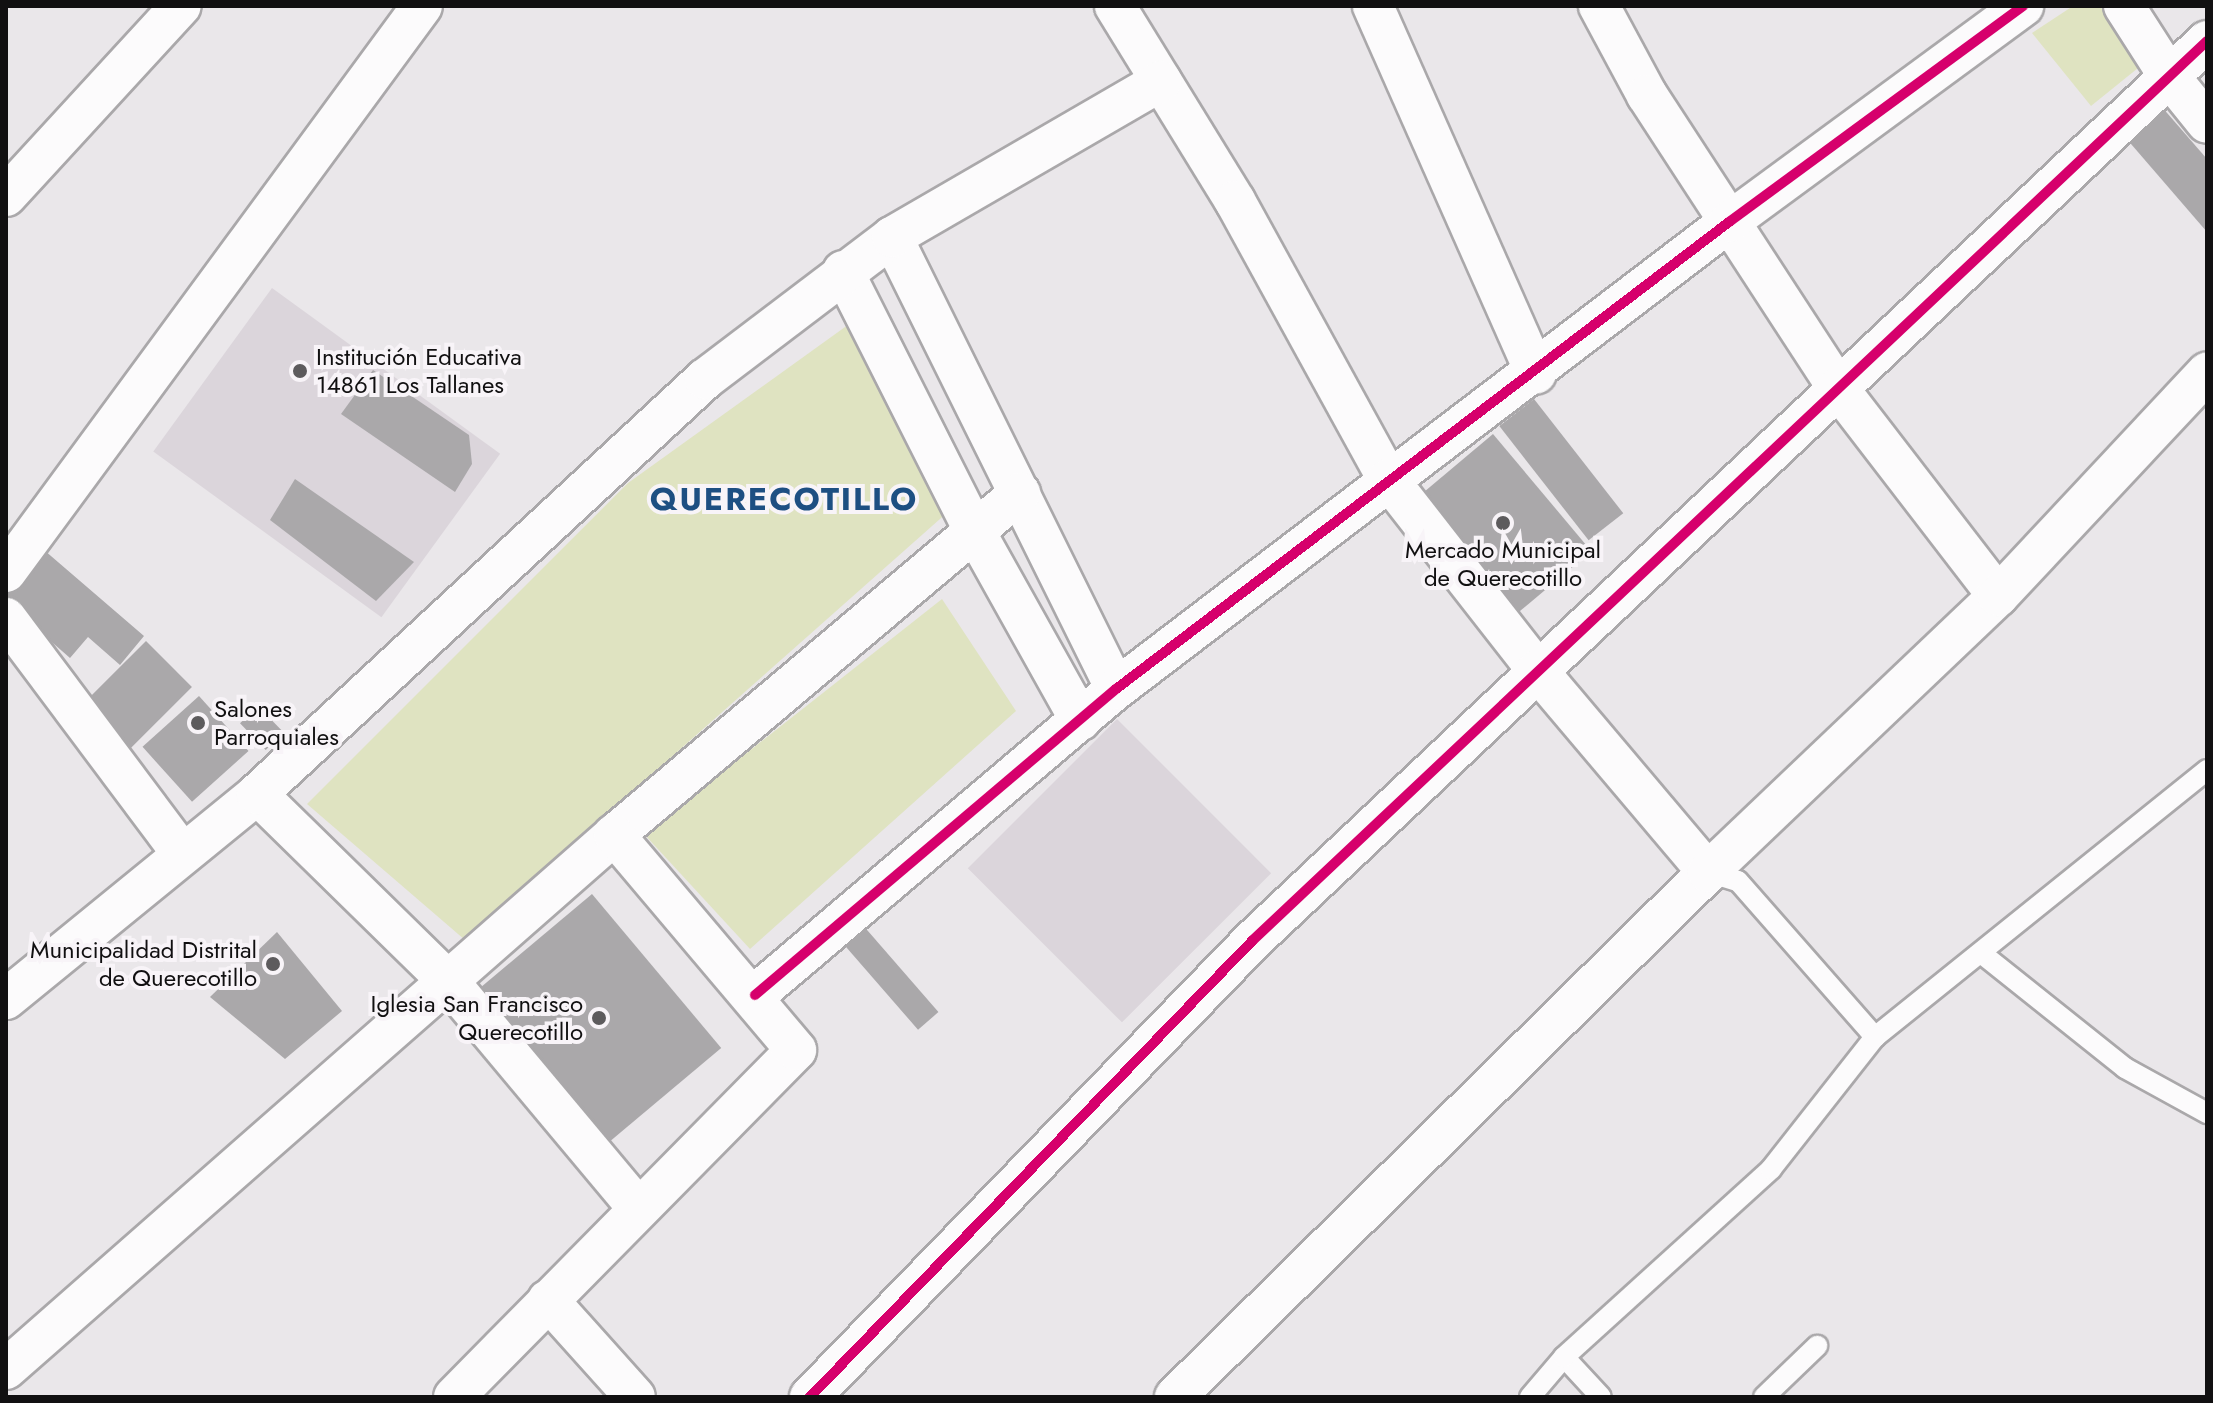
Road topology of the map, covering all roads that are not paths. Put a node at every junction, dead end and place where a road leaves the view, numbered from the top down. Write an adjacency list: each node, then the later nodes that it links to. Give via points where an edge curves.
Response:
1 (181, 6): 12 (street)
2 (422, 6): 22 (street)
3 (1115, 6): 10 (street)
4 (1373, 6): 16 (street)
5 (1599, 6): 13 (street, via 1647,95)
6 (2023, 6): 13 (street)
7 (2124, 6): 9 (street)
8 (2207, 41): 9 (street)
9 (2169, 76): 11 (street); 18 (street)
10 (1161, 81): 14 (street); 19 (street, via 1235,201)
11 (2207, 123)
12 (6, 196)
13 (1729, 222): 16 (street); 18 (street)
14 (892, 237): 15 (street); 20 (street)
15 (843, 271): 21 (street); 29 (street, via 705,379)
16 (1536, 373): 19 (street)
17 (2207, 373): 23 (street)
18 (1838, 388): 23 (street); 25 (street)
19 (1388, 479): 25 (street); 26 (street)
20 (1020, 493): 21 (street); 26 (street)
21 (974, 530): 27 (street); 30 (street)
22 (6, 572)
23 (1998, 596): 32 (street)
24 (6, 618): 31 (street)
25 (1537, 670): 32 (street); 46 (street, via 1252,941)
26 (1116, 689): 27 (street)
27 (1080, 720): 35 (street)
28 (2207, 770): 33 (lane)
29 (257, 794): 31 (street); 34 (street)
30 (614, 835): 34 (street); 35 (street)
31 (182, 853): 36 (street)
32 (1708, 872): 37 (lane, via 1738,881); 47 (street)
33 (1981, 953): 37 (lane); 38 (lane, via 2125,1068)
34 (449, 982): 39 (street); 43 (street)
35 (755, 995): 39 (street, via 796,1050)
36 (6, 999)
37 (1875, 1037): 42 (lane, via 1771,1169)
38 (2207, 1113)
39 (637, 1207): 40 (street)
40 (548, 1300): 44 (street); 45 (street)
41 (1817, 1346): 50 (lane)
42 (1564, 1357): 48 (lane); 49 (lane)
43 (6, 1369)
44 (454, 1397)
45 (635, 1397)
46 (810, 1397)
47 (1175, 1397)
48 (1530, 1397)
49 (1601, 1397)
50 (1764, 1397)

